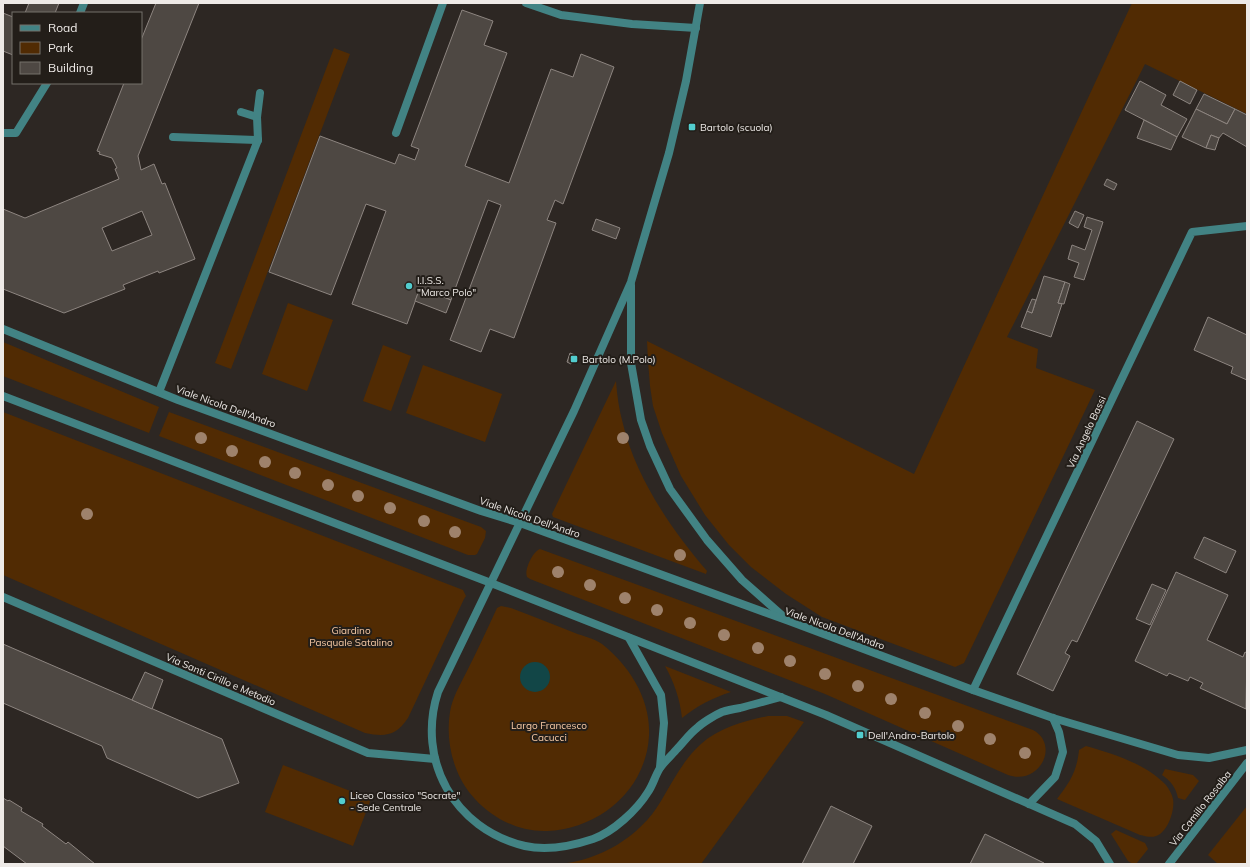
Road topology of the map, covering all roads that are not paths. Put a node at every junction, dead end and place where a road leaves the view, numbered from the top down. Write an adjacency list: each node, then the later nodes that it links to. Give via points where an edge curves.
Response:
1 (443, 3): 10 (street)
2 (526, 3): 4 (street, via 561,15 632,24)
3 (700, 3): 4 (street)
4 (696, 28): 14 (street, via 670,153)
5 (46, 84): 9 (street, via 16,133)
6 (260, 93): 8 (street)
7 (241, 112): 8 (street)
8 (257, 117): 12 (street)
9 (3, 133)
10 (396, 133)
11 (173, 137): 12 (street)
12 (258, 140): 16 (street)
13 (1247, 226): 23 (street, Via Angelo Bassi, via 1192,232)
14 (631, 282): 18 (street, via 574,411); 21 (street, via 631,364 641,420 653,453 670,489 707,540 742,580)
15 (3, 329): 16 (street, Viale Nicola Dell'Andro)
16 (159, 392): 18 (street, Viale Nicola Dell'Andro, via 481,511)
17 (3, 396): 19 (street)
18 (520, 523): 19 (street); 21 (street, Viale Nicola Dell'Andro)
19 (491, 583): 22 (street); 27 (street, via 438,692 432,720)
20 (3, 597): 27 (street, Via Santi Cirillo e Metodio, via 368,753)
21 (789, 621): 23 (street, Viale Nicola Dell'Andro)
22 (629, 638): 24 (street); 29 (street, via 661,695 664,723)
23 (973, 690): 25 (street, Viale Nicola Dell'Andro)
24 (781, 697): 29 (street, via 722,712 697,728); 30 (street)
25 (1053, 718): 26 (street, Viale Nicola Dell'Andro, via 1178,755 1209,758); 30 (street, via 1063,752 1055,777)
26 (1247, 750)
27 (435, 759): 29 (street, via 458,806 477,823 499,836 525,846 551,848 572,846 595,839 619,824 648,792)
28 (1247, 763): 32 (street, Via Camillo Rosalba)
29 (660, 767)
30 (1029, 804): 31 (street, via 1075,824 1096,841)
31 (1110, 864)
32 (1169, 864)

